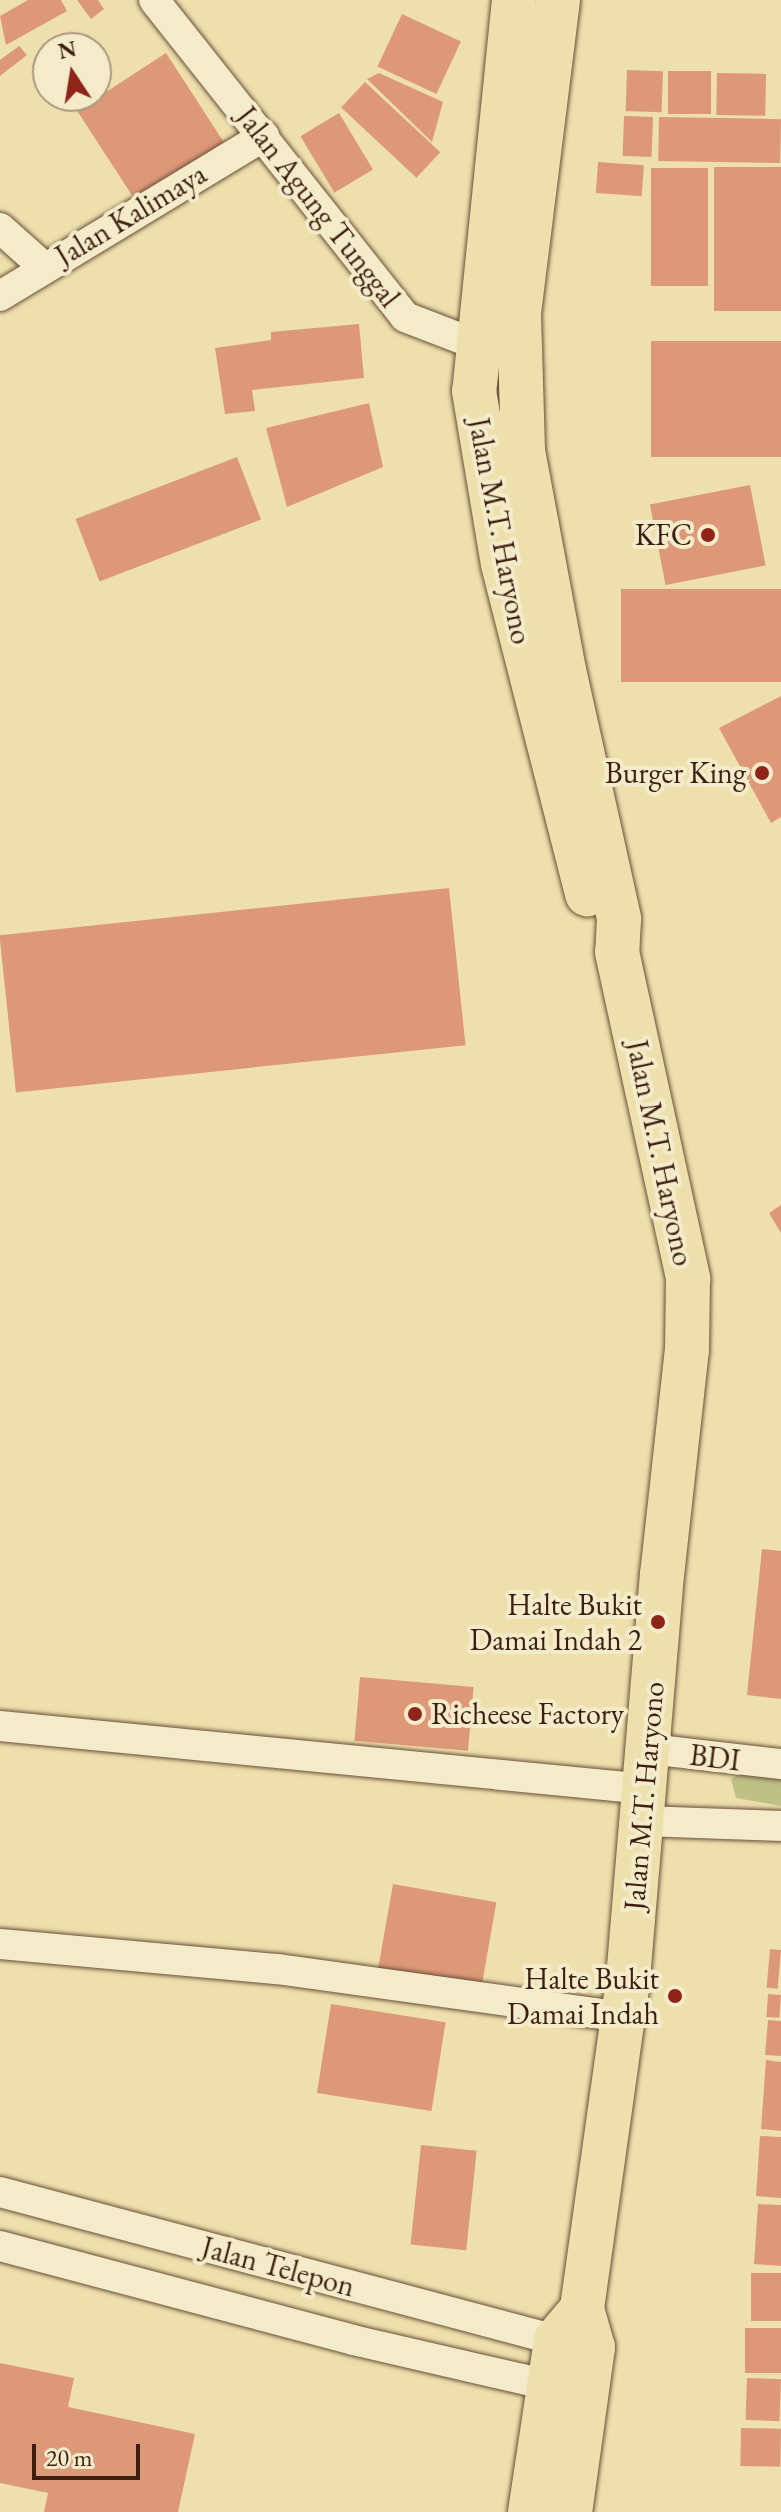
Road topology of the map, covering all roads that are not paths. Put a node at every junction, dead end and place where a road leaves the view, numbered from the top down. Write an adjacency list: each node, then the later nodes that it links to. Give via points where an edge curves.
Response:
1 (154, 0): 4 (street, Jalan Agung Tunggal)
2 (514, 0): 8 (main road, Jalan M.T. Haryono)
3 (558, 0): 9 (main road, Jalan M.T. Haryono, via 519,315)
4 (264, 136): 6 (street, Jalan Kalimaya); 8 (street, Jalan Agung Tunggal, via 405,317)
5 (0, 228): 6 (street)
6 (44, 267): 7 (street, Jalan Kalimaya)
7 (0, 296)
8 (476, 345): 9 (street, Jalan Agung Tunggal); 10 (main road, Jalan M.T. Haryono, via 480,453 503,564 568,832 597,925)
9 (520, 358): 10 (main road, Jalan M.T. Haryono, via 523,451 619,919)
10 (617, 952): 13 (main road, Jalan M.T. Haryono, via 688,1279 687,1349)
11 (0, 1726): 13 (street)
12 (781, 1764): 13 (street, BDI)
13 (646, 1786): 14 (street); 16 (main road, Jalan M.T. Haryono)
14 (781, 1826)
15 (0, 1944): 16 (street, via 277,1969)
16 (622, 2017): 19 (main road, Jalan M.T. Haryono)
17 (0, 2192): 19 (street, Jalan Telepon)
18 (0, 2246): 20 (street, Jalan Telepon, via 353,2340)
19 (577, 2332): 20 (main road, Jalan M.T. Haryono)
20 (566, 2389): 21 (main road, Jalan M.T. Haryono); 22 (main road, Jalan M.T. Haryono)
21 (530, 2512)
22 (570, 2512)

